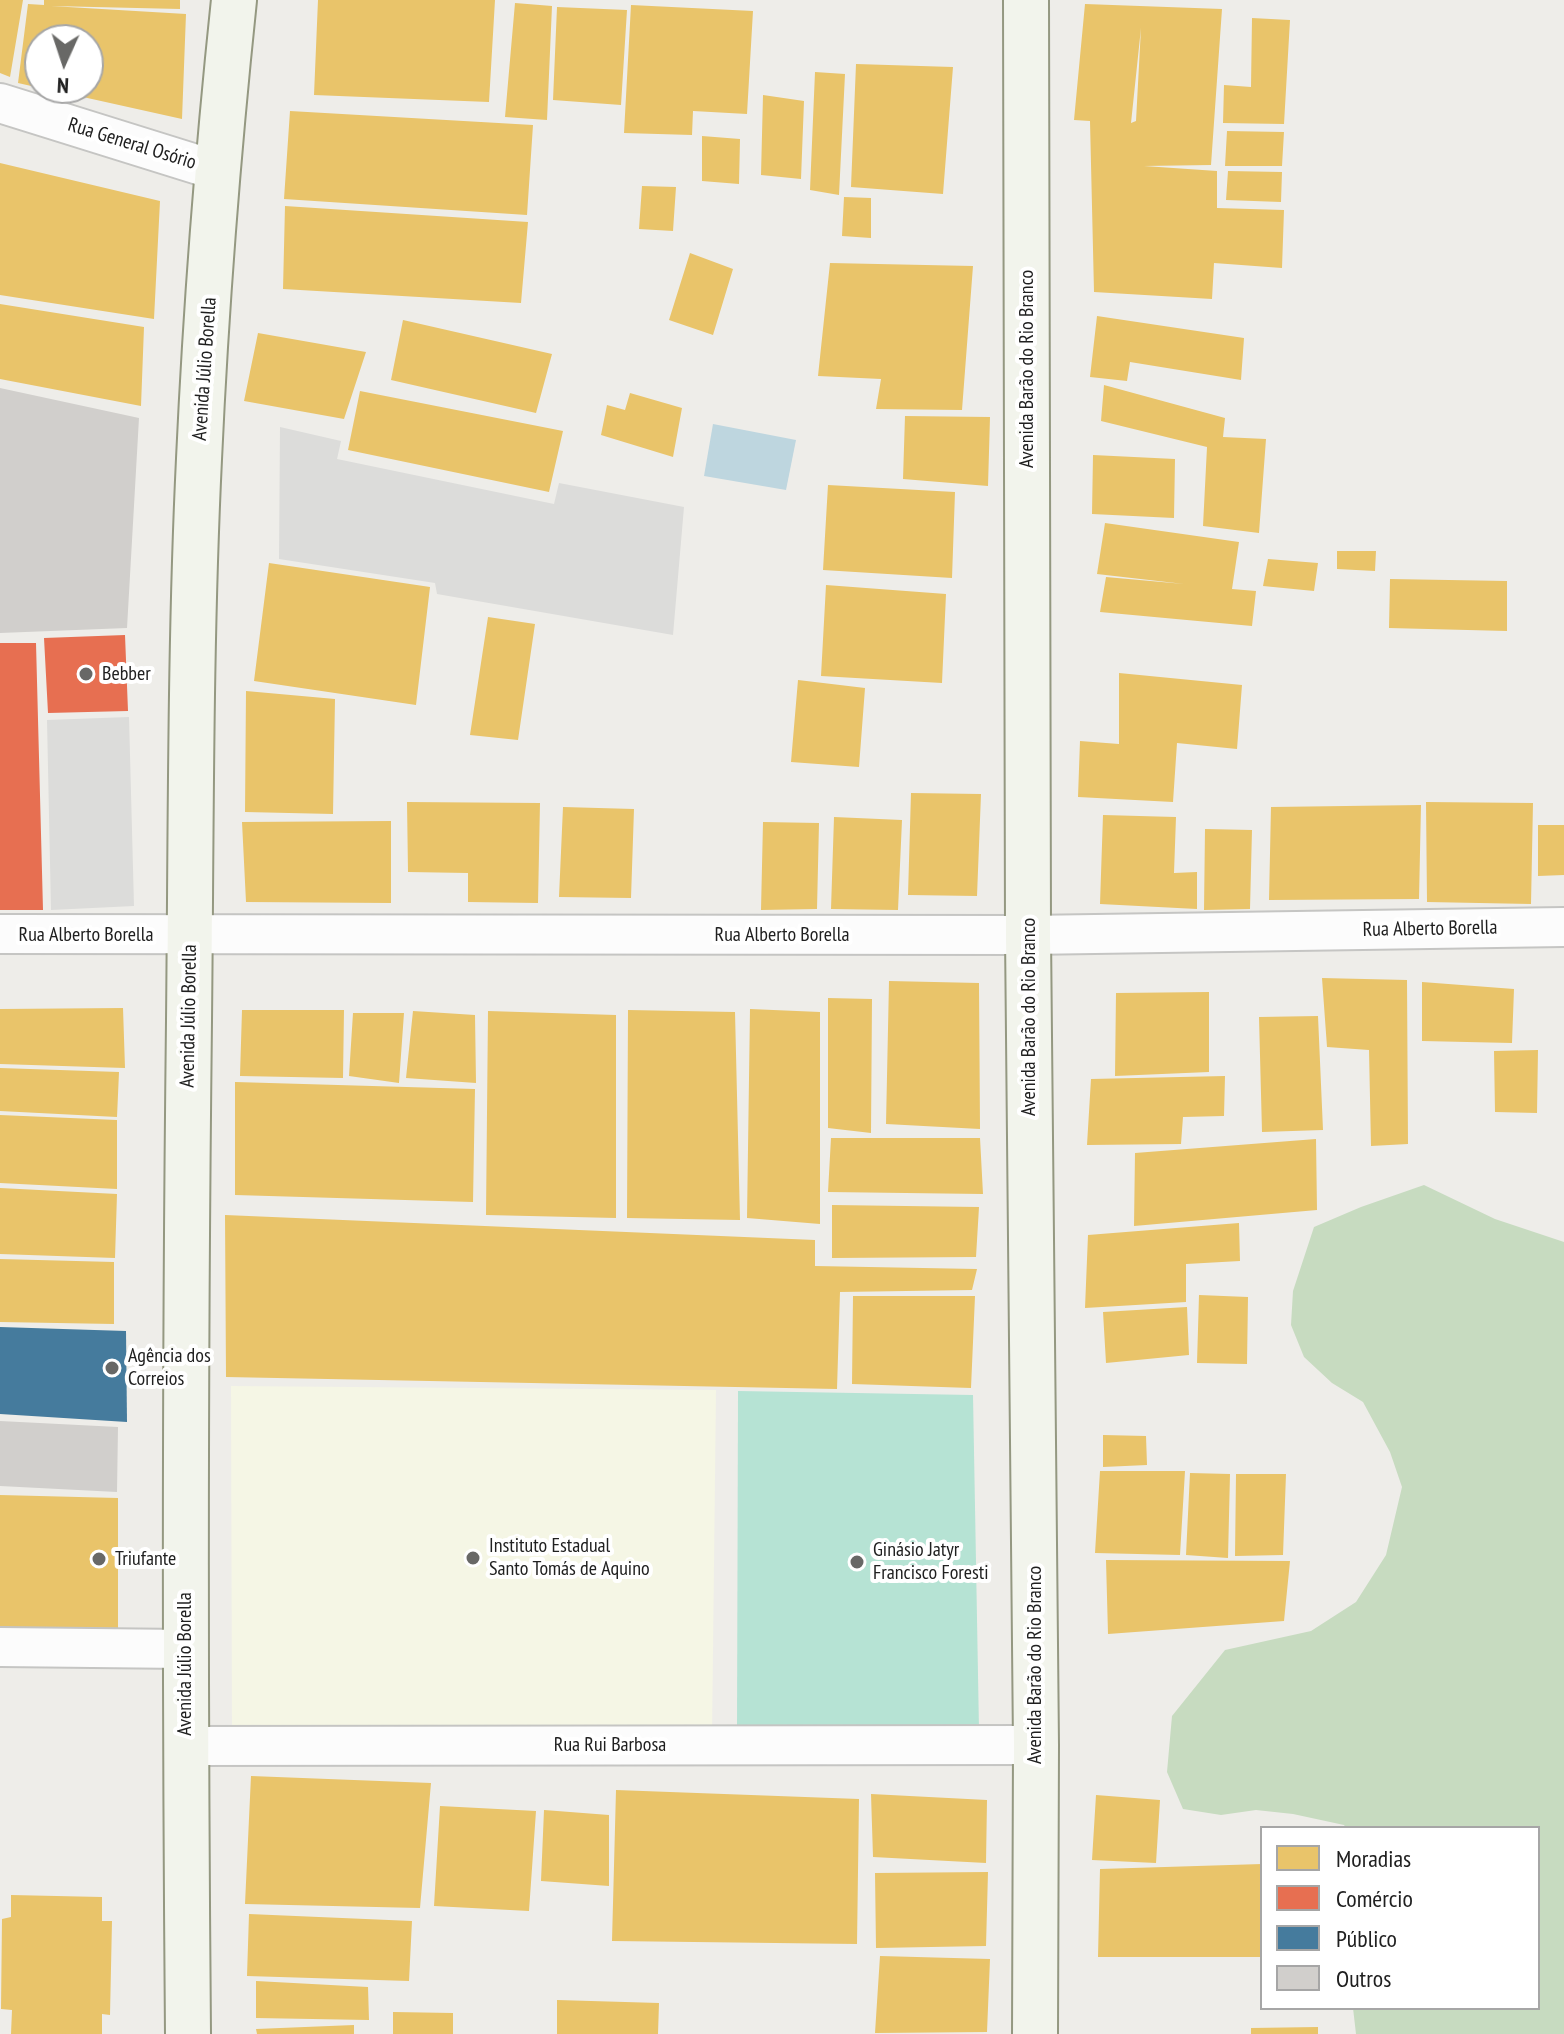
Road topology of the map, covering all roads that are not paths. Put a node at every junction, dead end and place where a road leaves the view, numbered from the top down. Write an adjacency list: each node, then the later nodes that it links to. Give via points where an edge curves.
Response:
1 (234, 0): 4 (main road, Avenida Júlio Borella)
2 (1026, 0): 7 (main road, Avenida Barão do Rio Branco)
3 (0, 103): 4 (street, Rua General Osório)
4 (218, 171): 8 (main road, Avenida Júlio Borella, via 199,460)
5 (1564, 927): 7 (street, Rua Alberto Borella)
6 (0, 934): 8 (street, Rua Alberto Borella)
7 (1028, 935): 8 (street, Rua Alberto Borella); 11 (main road, Avenida Barão do Rio Branco)
8 (189, 936): 10 (main road, Avenida Júlio Borella)
9 (0, 1647): 10 (street)
10 (185, 1649): 12 (main road, Avenida Júlio Borella)
11 (1036, 1745): 12 (street, Rua Rui Barbosa); 14 (main road, Avenida Barão do Rio Branco)
12 (185, 1746): 13 (main road, Avenida Júlio Borella)
13 (188, 2034)
14 (1035, 2034)

